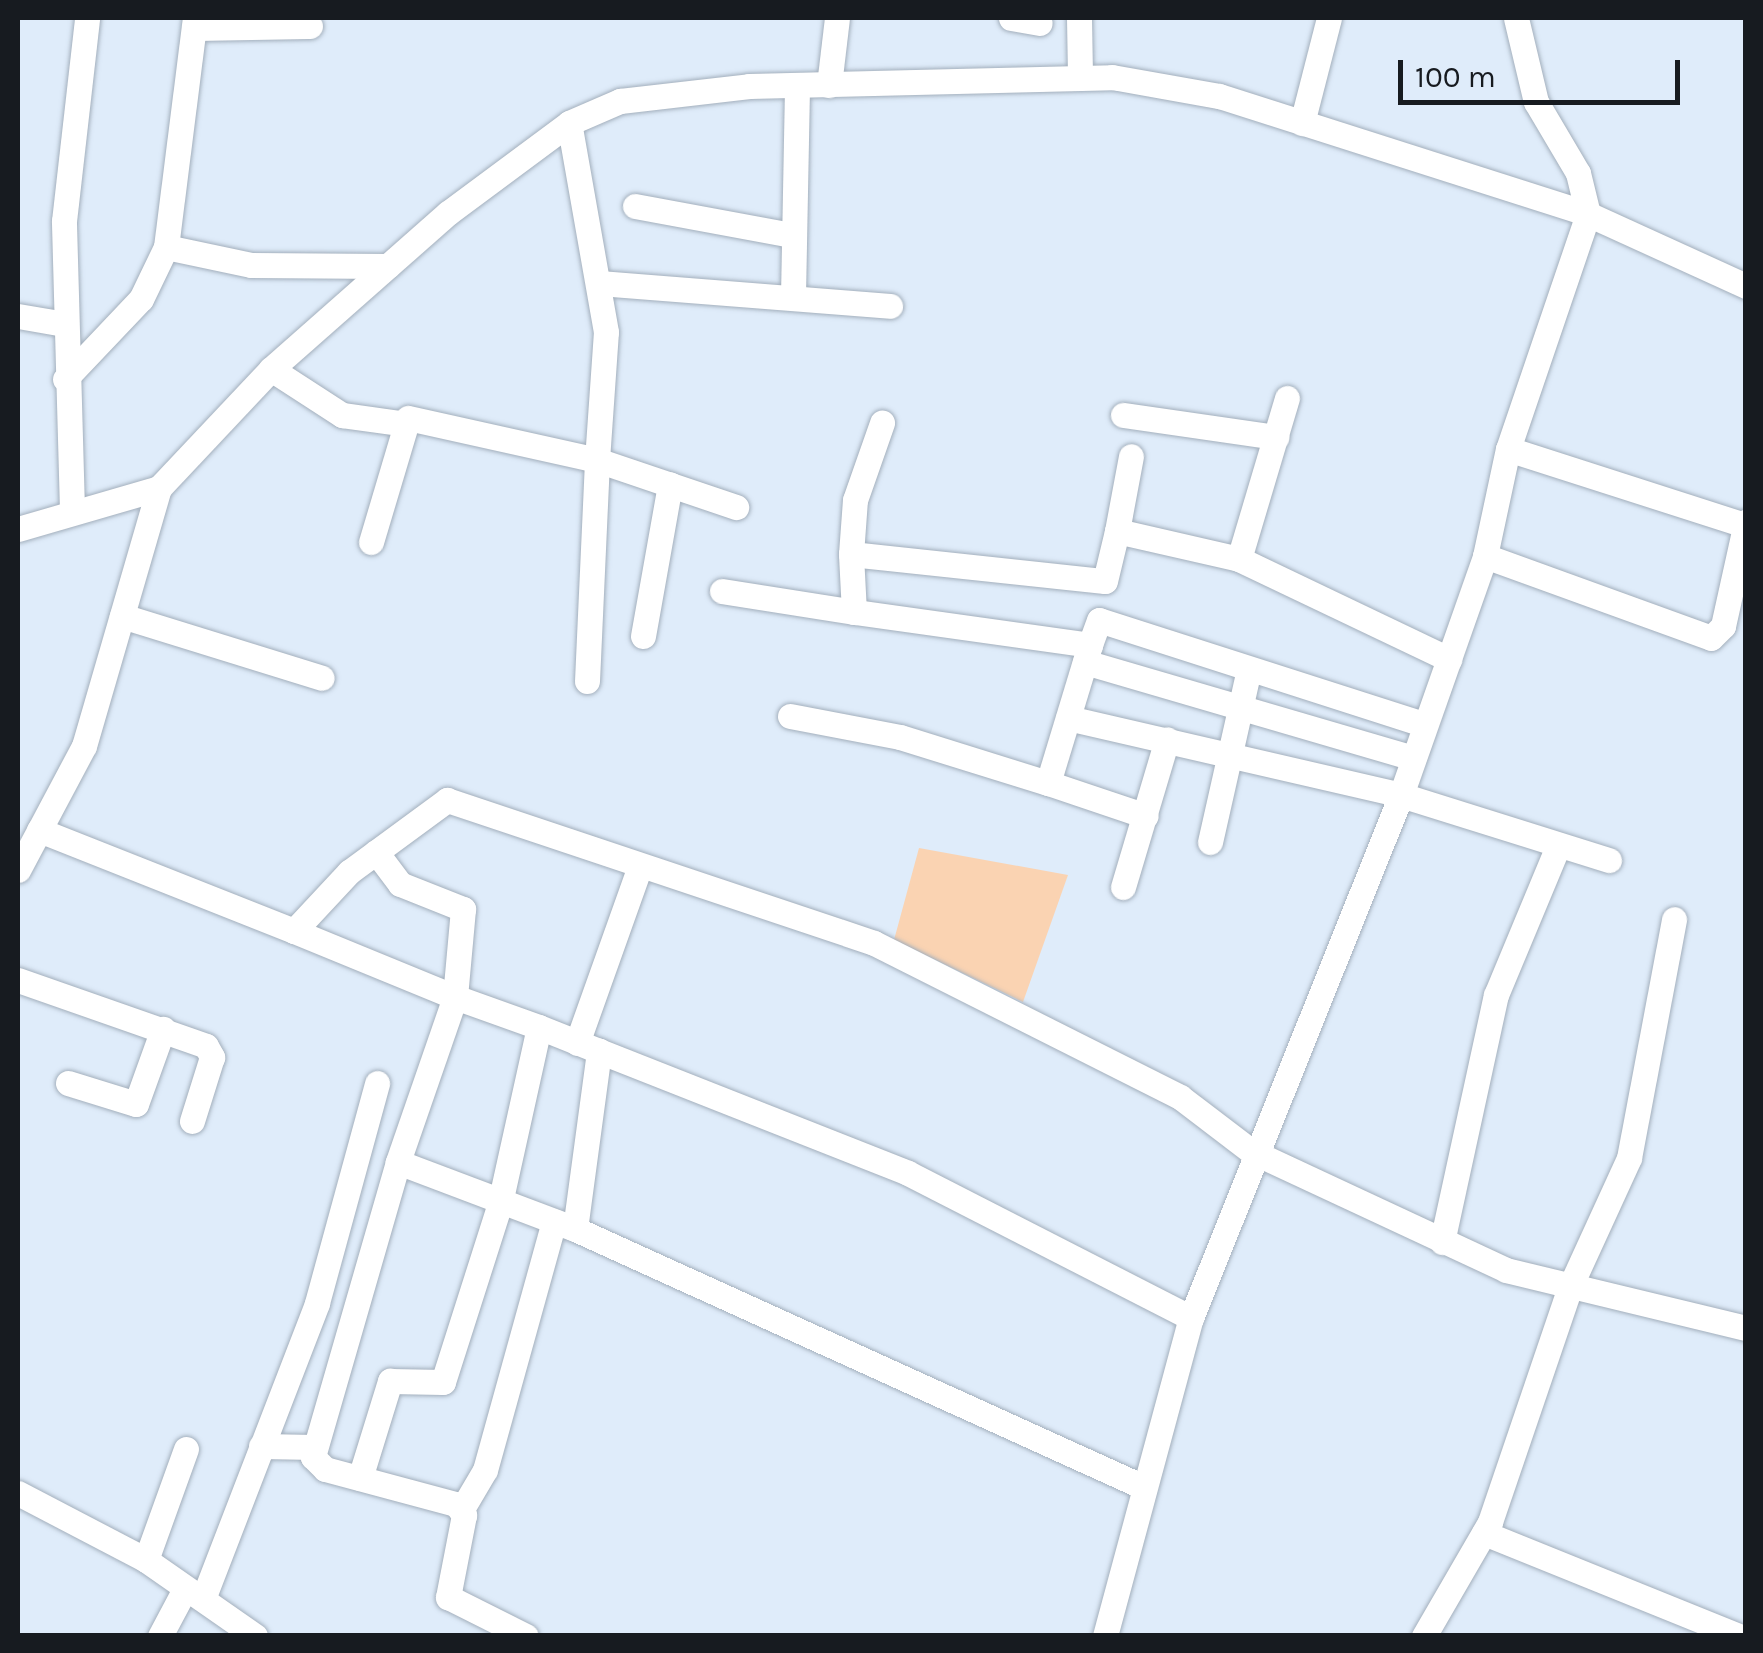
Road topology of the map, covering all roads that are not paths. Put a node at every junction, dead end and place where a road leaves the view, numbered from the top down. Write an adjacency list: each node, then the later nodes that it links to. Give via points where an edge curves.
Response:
1 (87, 18): 25 (street, via 64,221)
2 (837, 18): 11 (street)
3 (1011, 18): 8 (street)
4 (1079, 18): 10 (street)
5 (1330, 18): 13 (street)
6 (1516, 18): 16 (street, via 1536,102 1578,173)
7 (195, 23): 9 (street); 18 (street)
8 (1040, 23)
9 (310, 26)
10 (1080, 78): 11 (street); 13 (street, via 1219,96)
11 (829, 84): 12 (street)
12 (798, 86): 14 (street, via 620,100); 17 (street)
13 (1302, 122): 16 (street)
14 (569, 123): 19 (street); 21 (street)
15 (635, 206): 17 (street)
16 (1588, 214): 20 (street); 33 (street)
17 (791, 235): 22 (street)
18 (166, 247): 19 (street, via 251,265); 27 (street, via 141,299)
19 (388, 266): 26 (street)
20 (1745, 282)
21 (599, 284): 22 (street); 35 (street)
22 (793, 296): 23 (street)
23 (890, 306)
24 (18, 316): 25 (street)
25 (65, 324): 27 (street)
26 (271, 369): 30 (street, via 342,415); 37 (street)
27 (65, 379): 39 (street)
28 (1287, 398): 32 (street)
29 (1123, 415): 32 (street)
30 (400, 424): 35 (street, via 408,418); 43 (street)
31 (882, 424): 44 (street, via 856,500)
32 (1276, 436): 46 (street)
33 (1508, 450): 40 (street); 45 (street)
34 (1131, 456): 42 (street)
35 (597, 460): 36 (street); 56 (street)
36 (670, 484): 38 (street); 51 (street)
37 (159, 488): 39 (street); 50 (street)
38 (736, 508)
39 (72, 510): 41 (street)
40 (1745, 524): 45 (street, via 1723,626 1710,638)
41 (18, 529)
42 (1117, 531): 46 (street); 47 (street)
43 (371, 542)
44 (851, 554): 47 (street); 49 (street)
45 (1485, 556): 53 (street)
46 (1240, 559): 53 (street)
47 (1105, 581): 52 (street)
48 (722, 591): 49 (street)
49 (854, 612): 52 (street)
50 (122, 616): 55 (street); 69 (street, via 84,746)
51 (643, 636)
52 (1091, 642): 54 (street); 57 (street); 59 (street)
53 (1449, 659): 60 (street)
54 (1250, 669): 57 (street); 60 (street)
55 (322, 678)
56 (587, 680)
57 (1242, 706): 62 (street); 63 (street)
58 (790, 716): 64 (street, via 900,737)
59 (1068, 718): 61 (street); 64 (street)
60 (1423, 724): 63 (street)
61 (1166, 739): 62 (street); 66 (street)
62 (1234, 757): 65 (street); 67 (street)
63 (1413, 758): 65 (street)
64 (1048, 783): 66 (street)
65 (1401, 794): 68 (street); 84 (street)
66 (1146, 816): 73 (street)
67 (1210, 842)
68 (1558, 846): 71 (street); 88 (street, via 1496,995)
69 (25, 849): 75 (street)
70 (376, 852): 72 (street, via 447,800); 75 (street); 77 (street, via 400,884 463,909)
71 (1610, 860)
72 (638, 870): 80 (street); 84 (street, via 874,943 1180,1097)
73 (1123, 887)
74 (1674, 920): 89 (street, via 1640,1122)
75 (294, 931): 77 (street)
76 (18, 980): 79 (street)
77 (455, 997): 78 (street); 85 (street)
78 (539, 1027): 80 (street); 86 (street)
79 (163, 1030): 81 (street, via 136,1104); 83 (street, via 211,1050)
80 (588, 1047): 87 (street); 90 (street, via 908,1173)
81 (68, 1083)
82 (377, 1083): 92 (street, via 317,1303)
83 (192, 1120)
84 (1251, 1151): 88 (street); 90 (street)
85 (398, 1162): 86 (street); 93 (street)
86 (500, 1203): 87 (street); 95 (street, via 443,1382 390,1382)
87 (564, 1225): 96 (street); 98 (street, via 484,1470)
88 (1442, 1242): 89 (street)
89 (1570, 1287): 91 (street); 99 (street, via 1526,1435)
90 (1191, 1318): 96 (street)
91 (1746, 1328)
92 (262, 1446): 93 (street); 101 (street)
93 (315, 1447): 95 (street, via 325,1469)
94 (186, 1449): 100 (street)
95 (360, 1478): 98 (street)
96 (1139, 1485): 106 (street)
97 (18, 1493): 100 (street)
98 (462, 1509): 105 (street, via 448,1597)
99 (1484, 1533): 102 (street); 107 (street)
100 (146, 1560): 101 (street)
101 (194, 1594): 103 (street); 104 (street)
102 (1732, 1634)
103 (160, 1636)
104 (255, 1636)
105 (526, 1636)
106 (1105, 1636)
107 (1424, 1636)

